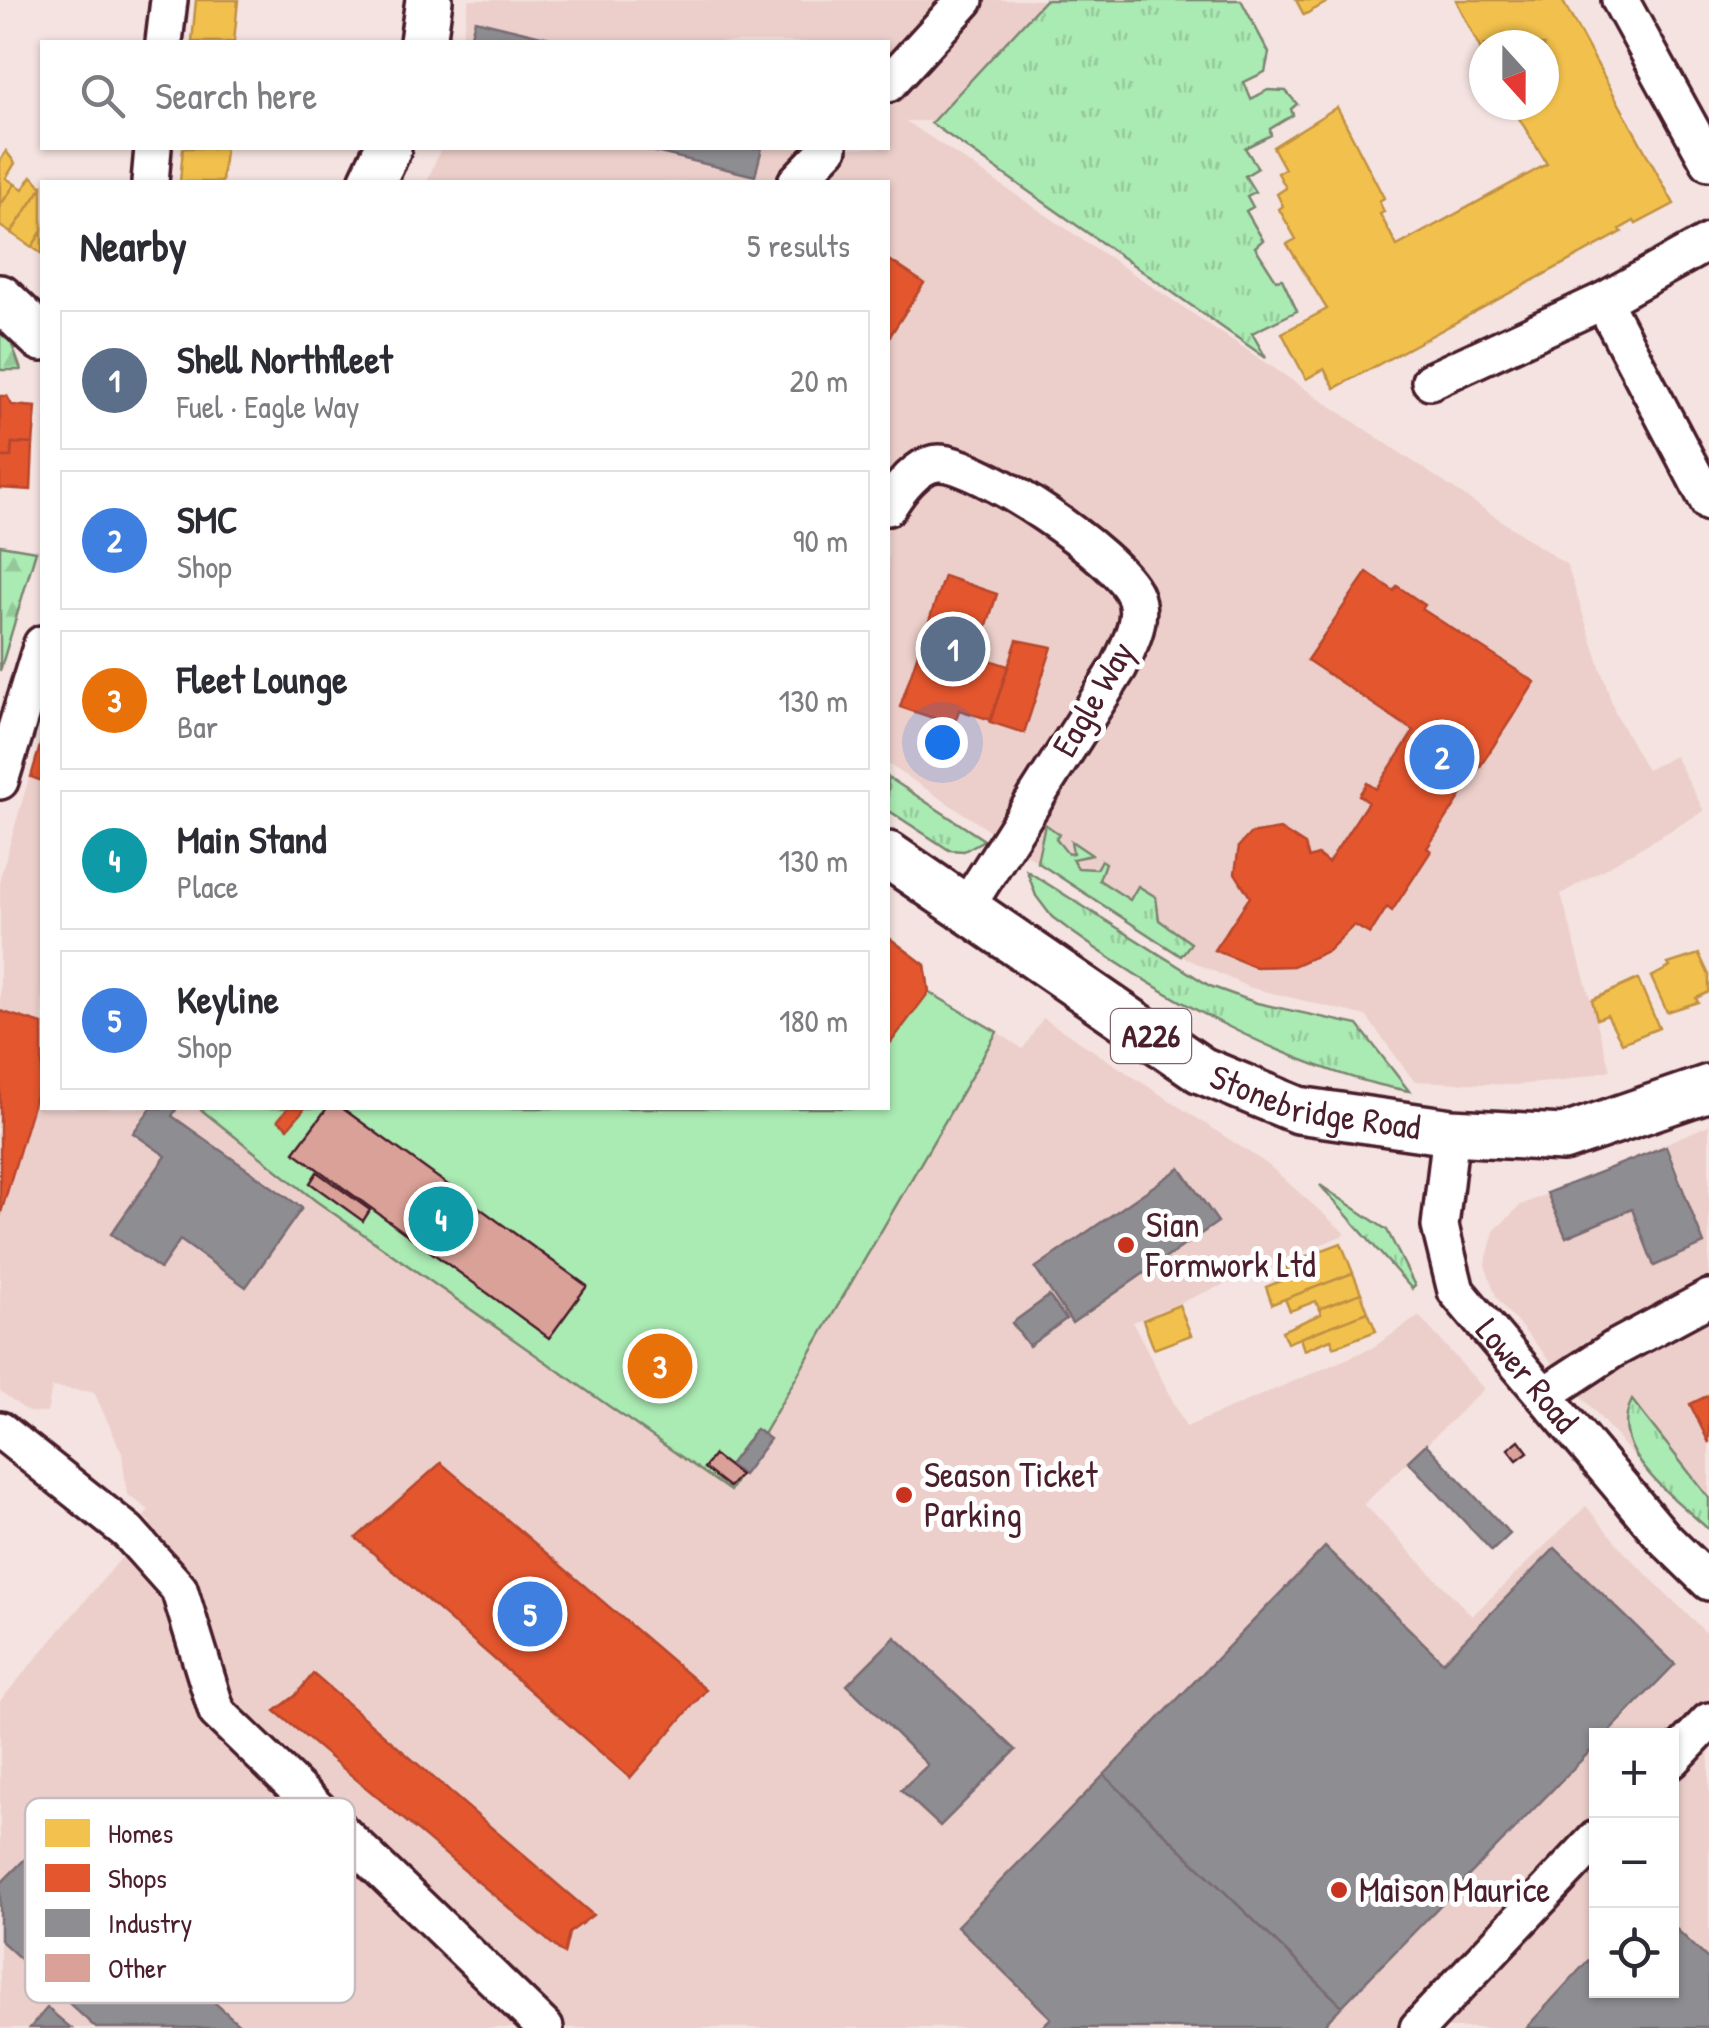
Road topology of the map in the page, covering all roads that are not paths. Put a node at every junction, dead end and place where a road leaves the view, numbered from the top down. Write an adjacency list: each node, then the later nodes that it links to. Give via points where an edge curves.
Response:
1 (169, 0): 5 (street)
2 (429, 0): 6 (main road)
3 (965, 0): 7 (street)
4 (1620, 0): 11 (street)
5 (164, 40)
6 (423, 40)
7 (890, 82)
8 (153, 150): 12 (street)
9 (387, 150): 13 (main road)
10 (827, 150): 14 (street)
11 (1709, 162)
12 (150, 180)
13 (373, 180)
14 (798, 180)
15 (1709, 242): 19 (street)
16 (0, 276): 17 (main road)
17 (40, 296)
18 (0, 298): 20 (main road)
19 (1603, 301): 21 (street); 22 (street)
20 (40, 336)
21 (1430, 381)
22 (1701, 489)
23 (890, 504): 27 (street, Eagle Way, via 922,468 936,462 971,469 1103,554 1134,594 1138,614 1118,667)
24 (40, 651): 25 (street)
25 (0, 781)
26 (890, 856): 27 (main road, Stonebridge Road / A226)
27 (965, 909): 29 (main road, Stonebridge Road / A226, via 1201,1070 1298,1110)
28 (1709, 1088): 29 (main road, A226, via 1563,1138)
29 (1451, 1132): 31 (street, Lower Road, via 1440,1226 1456,1291)
30 (1709, 1298): 31 (street)
31 (1544, 1395): 33 (street, Lower Road)
32 (0, 1430): 36 (street, via 128,1532 179,1589 218,1712)
33 (1709, 1582)
34 (1709, 1721): 35 (street)
35 (1679, 1753)
36 (307, 1798)
37 (355, 1844): 39 (street)
38 (1589, 1847): 40 (street)
39 (545, 2028)
40 (1418, 2028)

